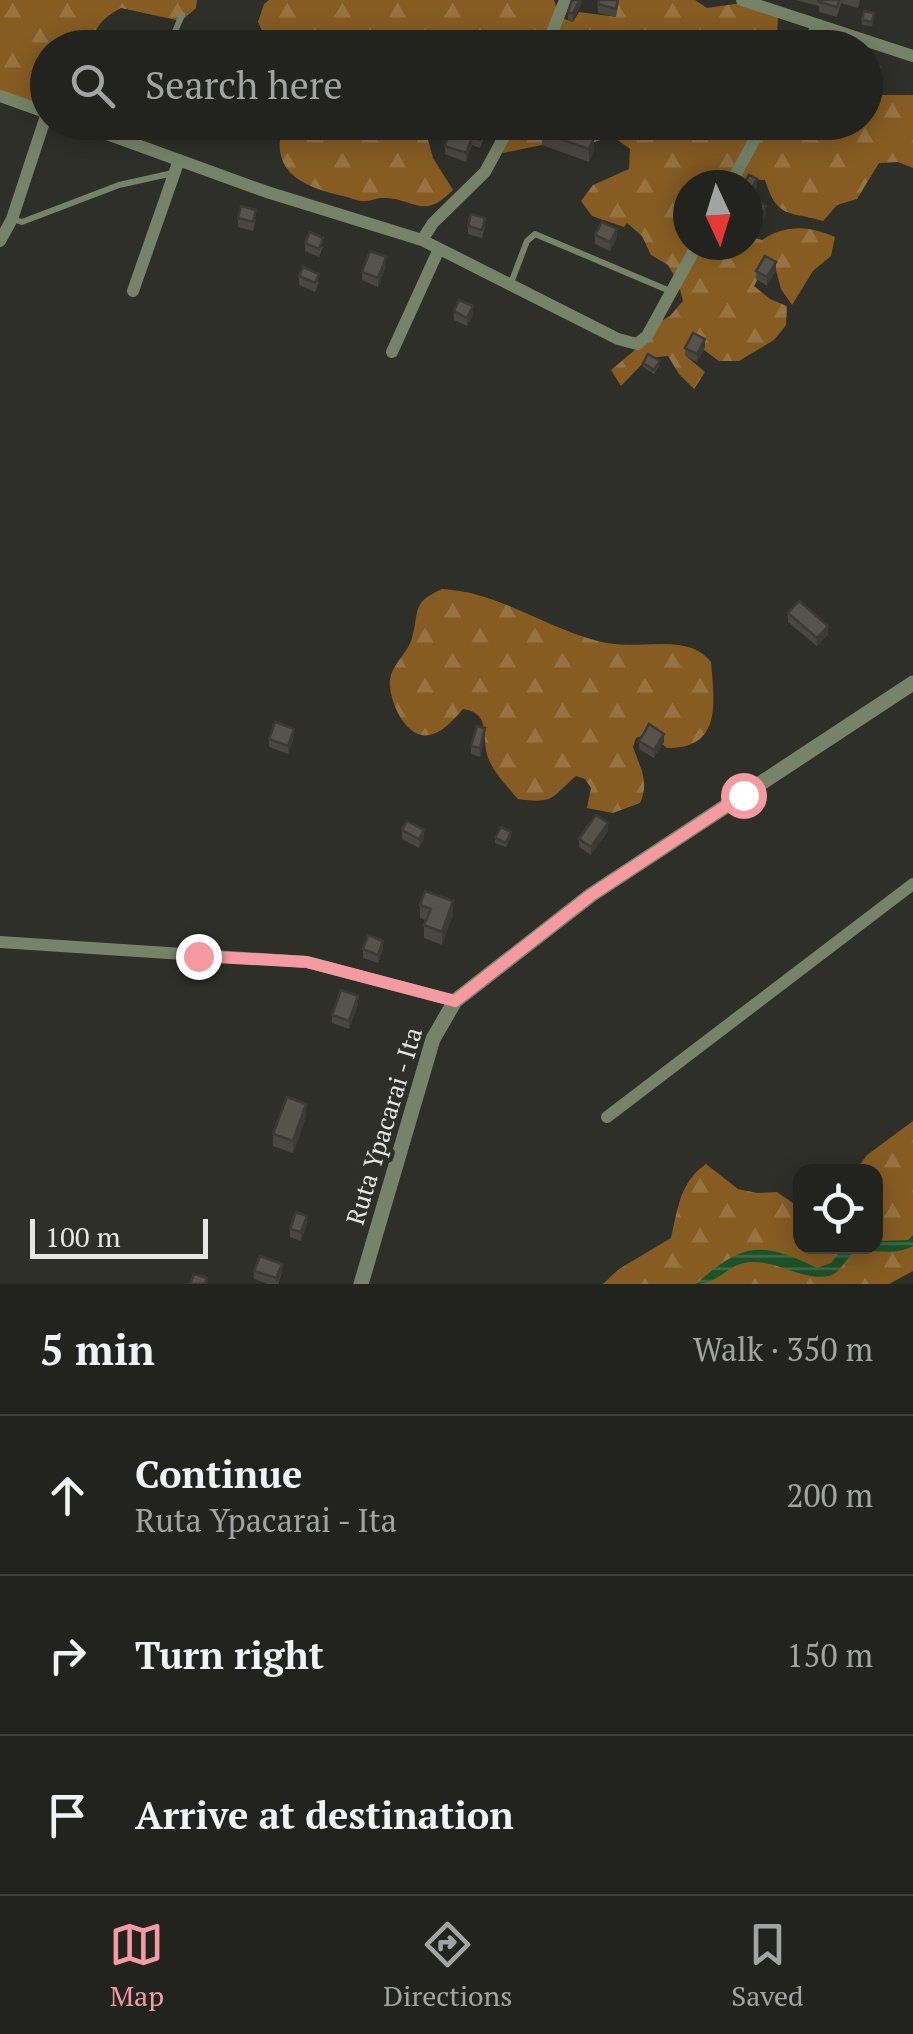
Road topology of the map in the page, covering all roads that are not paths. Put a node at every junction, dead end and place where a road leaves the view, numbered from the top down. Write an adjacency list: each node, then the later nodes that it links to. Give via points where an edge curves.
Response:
1 (565, 0): 6 (street)
2 (742, 0): 4 (street)
3 (182, 15): 5 (lane)
4 (818, 25): 7 (street); 8 (street)
5 (176, 30)
6 (553, 30)
7 (815, 30)
8 (833, 30)
9 (883, 46): 10 (street)
10 (913, 56)
11 (0, 96): 12 (street)
12 (30, 107)
13 (38, 140): 19 (street)
14 (503, 140): 20 (street, via 486,172)
15 (754, 140): 18 (street)
16 (126, 141): 17 (street)
17 (177, 166): 19 (lane, via 22,222); 20 (street); 25 (street)
18 (738, 170)
19 (12, 219): 21 (street)
20 (422, 240): 22 (street)
21 (0, 241)
22 (439, 249): 24 (street); 27 (street)
23 (688, 260): 26 (street)
24 (511, 283): 26 (lane, via 535,234); 26 (street, via 636,344)
25 (133, 291)
26 (671, 291)
27 (392, 352)
28 (913, 683): 31 (street, Ruta Ypacarai - Ita, via 591,895)
29 (913, 884): 32 (street)
30 (0, 942): 31 (street, via 307,962)
31 (455, 1001): 33 (street, Ruta Ypacarai - Ita, via 433,1038)
32 (607, 1117)
33 (361, 1284)

